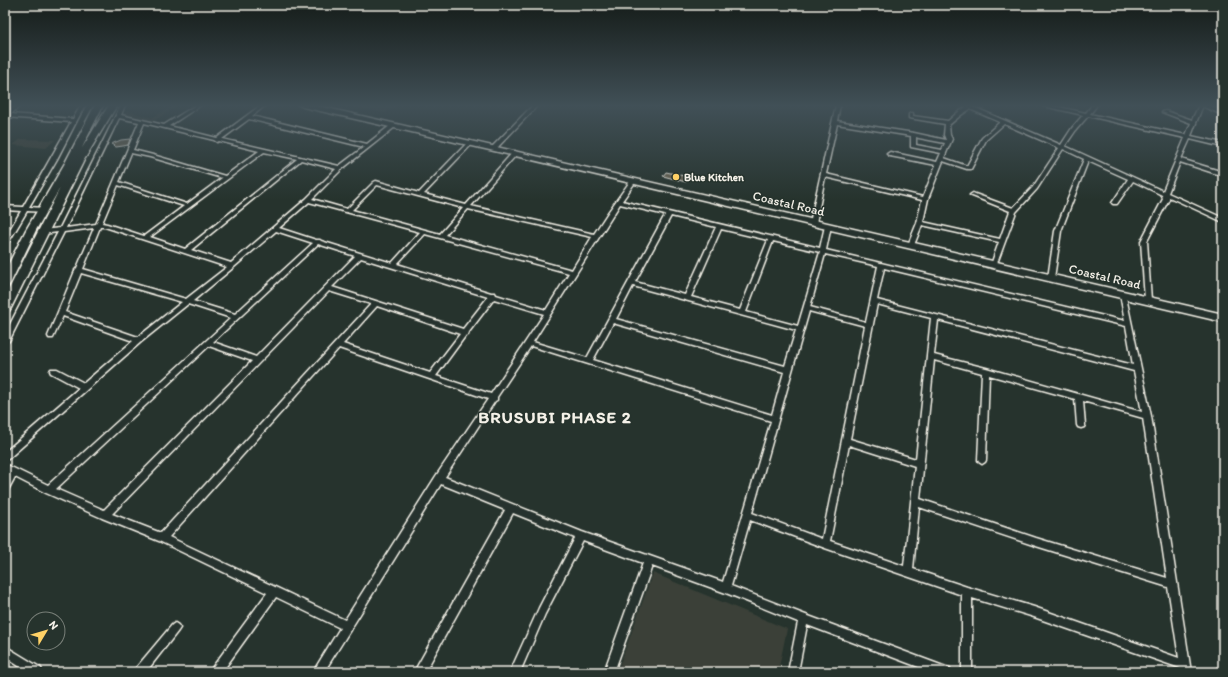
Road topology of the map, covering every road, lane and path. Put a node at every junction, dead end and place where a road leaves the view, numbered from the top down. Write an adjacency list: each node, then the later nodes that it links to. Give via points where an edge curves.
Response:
1 (66, 137): 56 (street)
2 (78, 137): 37 (main road, via 71,150)
3 (84, 137): 37 (main road)
4 (89, 137): 37 (main road)
5 (91, 137): 37 (main road)
6 (108, 137): 68 (street)
7 (135, 137): 29 (street)
8 (203, 137): 22 (street)
9 (222, 137): 22 (street)
10 (328, 137): 26 (street)
11 (379, 137): 26 (street)
12 (441, 137): 24 (main road, Coastal Road)
13 (505, 137): 28 (street)
14 (832, 137): 41 (street)
15 (914, 137): 31 (street, via 913,146)
16 (922, 137): 23 (street)
17 (948, 137): 23 (street)
18 (987, 137): 38 (street, via 969,168)
19 (1040, 137): 27 (street)
20 (1069, 137): 27 (street)
21 (1187, 137): 25 (street); 36 (street)
22 (217, 140): 30 (street)
23 (948, 142): 31 (street)
24 (470, 143): 28 (main road, Coastal Road); 47 (street)
25 (1223, 145)
26 (367, 146): 39 (street)
27 (1062, 146): 34 (street); 58 (street, via 1035,188)
28 (494, 148): 32 (main road, Coastal Road)
29 (129, 151): 42 (street); 45 (street)
30 (262, 151): 35 (street); 42 (street)
31 (944, 152): 38 (street)
32 (515, 153): 44 (main road, Coastal Road); 54 (street)
33 (890, 154): 38 (street)
34 (1087, 158): 43 (street); 88 (street, via 1058,231)
35 (299, 160): 39 (street); 79 (street)
36 (1178, 160): 40 (street); 46 (street)
37 (74, 161): 57 (main road); 70 (main road)
38 (940, 162): 49 (street)
39 (340, 168): 50 (street)
40 (1223, 174)
41 (824, 175): 49 (street); 62 (street)
42 (227, 178): 53 (street)
43 (1132, 178): 46 (street); 52 (street)
44 (633, 181): 51 (street); 62 (main road, Coastal Road)
45 (116, 183): 53 (street); 64 (street)
46 (1165, 193): 61 (street); 95 (street, via 1166,198 1144,242)
47 (420, 195): 54 (street); 59 (street, via 376,182)
48 (973, 195): 58 (street)
49 (925, 199): 63 (street)
50 (308, 200): 59 (street); 67 (street)
51 (618, 202): 60 (street); 72 (street)
52 (1115, 203)
53 (189, 206): 73 (street)
54 (468, 207): 71 (street); 72 (street)
55 (5, 208): 56 (street)
56 (24, 209): 57 (street); 77 (street)
57 (44, 210): 89 (main road)
58 (1014, 210): 76 (street)
59 (348, 211): 69 (street)
60 (669, 214): 65 (street); 90 (street)
61 (1223, 220)
62 (813, 223): 66 (main road, Coastal Road)
63 (920, 223): 76 (street); 78 (street)
64 (98, 226): 68 (street); 73 (street, via 106,225); 86 (street)
65 (719, 226): 74 (street); 94 (street)
66 (828, 226): 78 (main road, Coastal Road); 80 (street)
67 (275, 229): 75 (street); 85 (street)
68 (62, 230): 70 (street); 114 (street)
69 (424, 231): 71 (street); 82 (street)
70 (43, 232): 99 (main road)
71 (441, 236): 87 (street)
72 (596, 236): 87 (street)
73 (145, 238): 79 (street)
74 (770, 239): 80 (street); 103 (street)
75 (318, 241): 81 (street); 105 (street)
76 (1002, 241): 84 (street)
77 (5, 243)
78 (911, 245): 84 (main road, Coastal Road)
79 (186, 251): 85 (street)
80 (823, 251): 83 (street); 100 (street)
81 (360, 255): 82 (street); 91 (street)
82 (393, 265): 93 (street)
83 (881, 265): 97 (street); 108 (street)
84 (994, 265): 88 (main road, Coastal Road)
85 (232, 266): 96 (street)
86 (78, 270): 96 (street, via 130,287); 101 (street)
87 (573, 272): 102 (street)
88 (1051, 278): 92 (main road, Coastal Road)
89 (5, 282)
90 (632, 283): 94 (street); 107 (street)
91 (328, 288): 98 (street); 119 (street)
92 (1123, 294): 95 (main road, Coastal Road); 108 (street)
93 (493, 295): 102 (street); 111 (street)
94 (687, 298): 103 (street)
95 (1148, 300): 106 (main road, Coastal Road)
96 (188, 301): 105 (street); 113 (street)
97 (874, 301): 104 (street); 109 (street)
98 (375, 304): 111 (street); 117 (street)
99 (5, 308)
100 (806, 308): 109 (street); 110 (street)
101 (60, 313): 112 (street); 113 (street)
102 (548, 313): 116 (street)
103 (742, 313): 110 (street)
104 (935, 316): 118 (street); 121 (street)
105 (236, 317): 115 (street)
106 (1223, 318)
107 (612, 320): 120 (street); 122 (street)
108 (1129, 324): 121 (street)
109 (869, 326): 132 (street)
110 (800, 329): 122 (street)
111 (466, 333): 125 (street)
112 (50, 336)
113 (139, 340): 126 (street)
114 (5, 341)
115 (207, 343): 119 (street); 140 (street)
116 (529, 343): 120 (street); 127 (street)
117 (338, 344): 125 (street); 146 (street)
118 (932, 357): 124 (street); 135 (street)
119 (258, 360): 143 (street)
120 (589, 361): 130 (street)
121 (1138, 369): 129 (street)
122 (788, 370): 130 (street)
123 (54, 371): 126 (street)
124 (986, 371): 128 (street); 134 (street)
125 (432, 376): 127 (street)
126 (85, 388): 133 (street)
127 (494, 398): 138 (street)
128 (1079, 398): 129 (street); 131 (street)
129 (1147, 416): 150 (street)
130 (775, 419): 144 (street)
131 (1081, 425)
132 (847, 441): 135 (street); 147 (street)
133 (5, 457)
134 (982, 460)
135 (919, 464): 141 (street)
136 (5, 468): 137 (street)
137 (14, 472): 139 (street); 140 (street)
138 (439, 480): 142 (street); 155 (street)
139 (5, 487)
140 (49, 490): 143 (street)
141 (916, 502): 149 (street); 150 (street)
142 (511, 508): 145 (street); 163 (street)
143 (105, 515): 146 (street)
144 (748, 515): 147 (street); 151 (street)
145 (581, 536): 148 (street); 164 (street, via 542,611)
146 (162, 538): 152 (street)
147 (825, 544): 149 (street)
148 (649, 560): 151 (street); 165 (street)
149 (908, 571): 153 (street)
150 (1173, 584): 158 (street)
151 (726, 588): 154 (street)
152 (274, 592): 155 (street); 161 (street)
153 (967, 592): 158 (street, via 1034,612); 168 (street)
154 (803, 619): 166 (street); 167 (street)
155 (346, 626): 162 (street)
156 (175, 628): 160 (street)
157 (5, 651): 159 (street)
158 (1186, 668)
159 (37, 672)
160 (140, 672)
161 (216, 672)
162 (318, 672)
163 (420, 672)
164 (515, 672)
165 (609, 672)
166 (793, 672)
167 (946, 672)
168 (967, 672)

